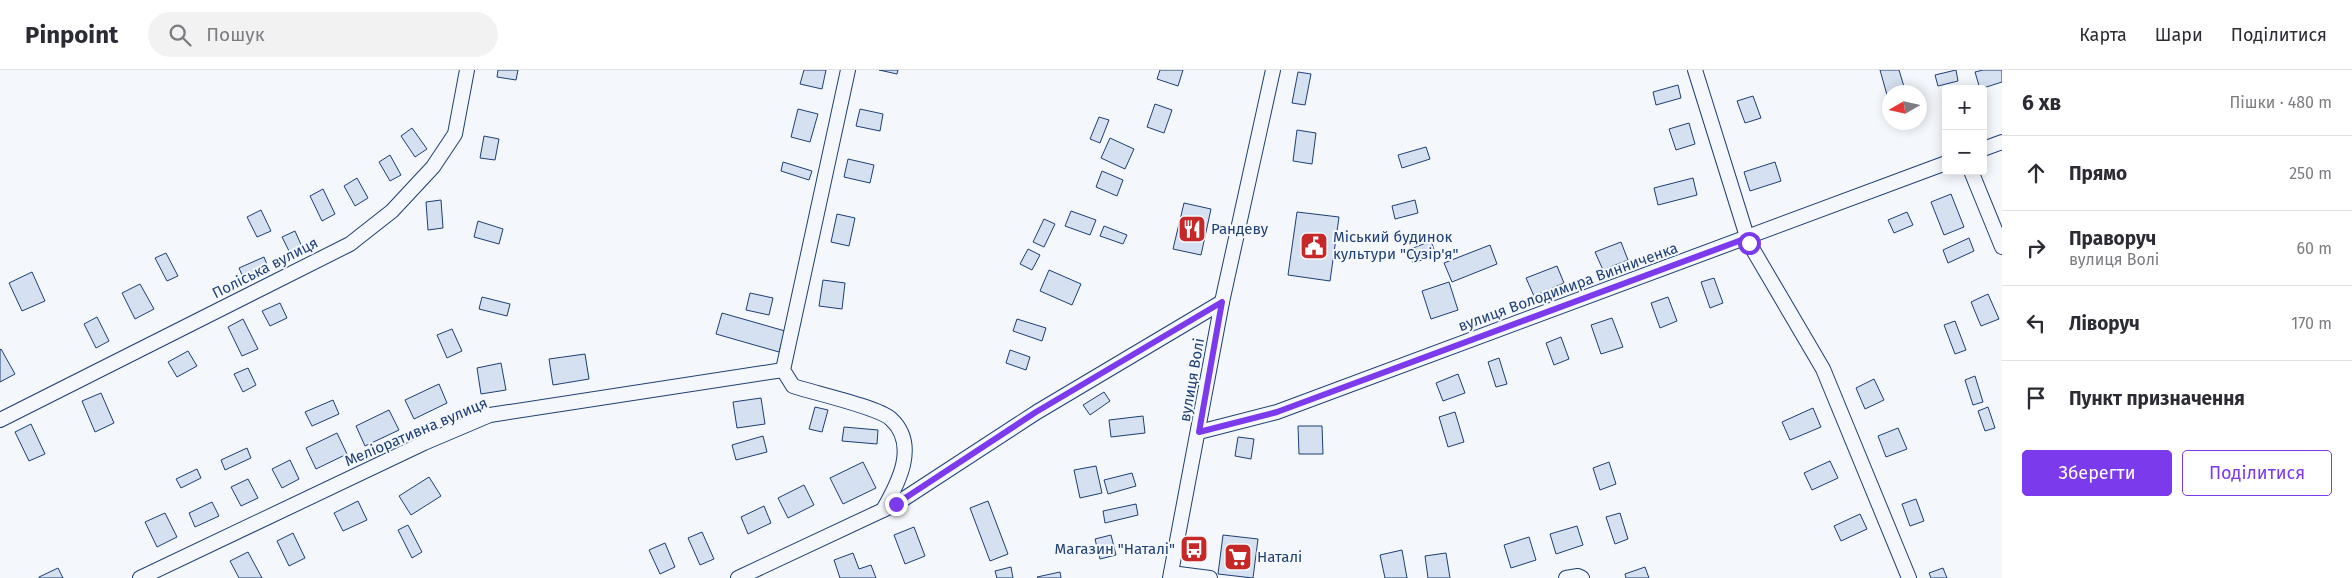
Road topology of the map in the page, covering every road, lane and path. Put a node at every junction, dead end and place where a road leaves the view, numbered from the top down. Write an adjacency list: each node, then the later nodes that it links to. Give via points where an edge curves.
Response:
1 (467, 70): 13 (street, Поліська вулиця, via 454,134 433,166 392,211 350,244)
2 (848, 70): 12 (street)
3 (1273, 70): 11 (street, вулиця Волі)
4 (1695, 70): 9 (street)
5 (2002, 142): 6 (street)
6 (1987, 148)
7 (1942, 165): 9 (street, вулиця Володимира Винниченка)
8 (1973, 175): 10 (street)
9 (1747, 238): 14 (street, вулиця Володимира Винниченка, via 1277,412); 23 (street, via 1823,369)
10 (2002, 247)
11 (1222, 302): 14 (street, вулиця Волі); 15 (street, via 1036,412)
12 (783, 370): 15 (street, via 793,386 875,410 891,419 905,450 904,466 897,487); 16 (street, Меліоративна вулиця, via 490,415 424,443)
13 (0, 420)
14 (1199, 432): 17 (street, вулиця Волі)
15 (883, 510): 19 (street)
16 (157, 574): 18 (street, Меліоративна вулиця)
17 (1171, 576): 20 (street)
18 (140, 578)
19 (738, 578)
20 (1210, 578)
21 (1566, 578): 22 (street)
22 (1582, 578)
23 (1909, 578)

